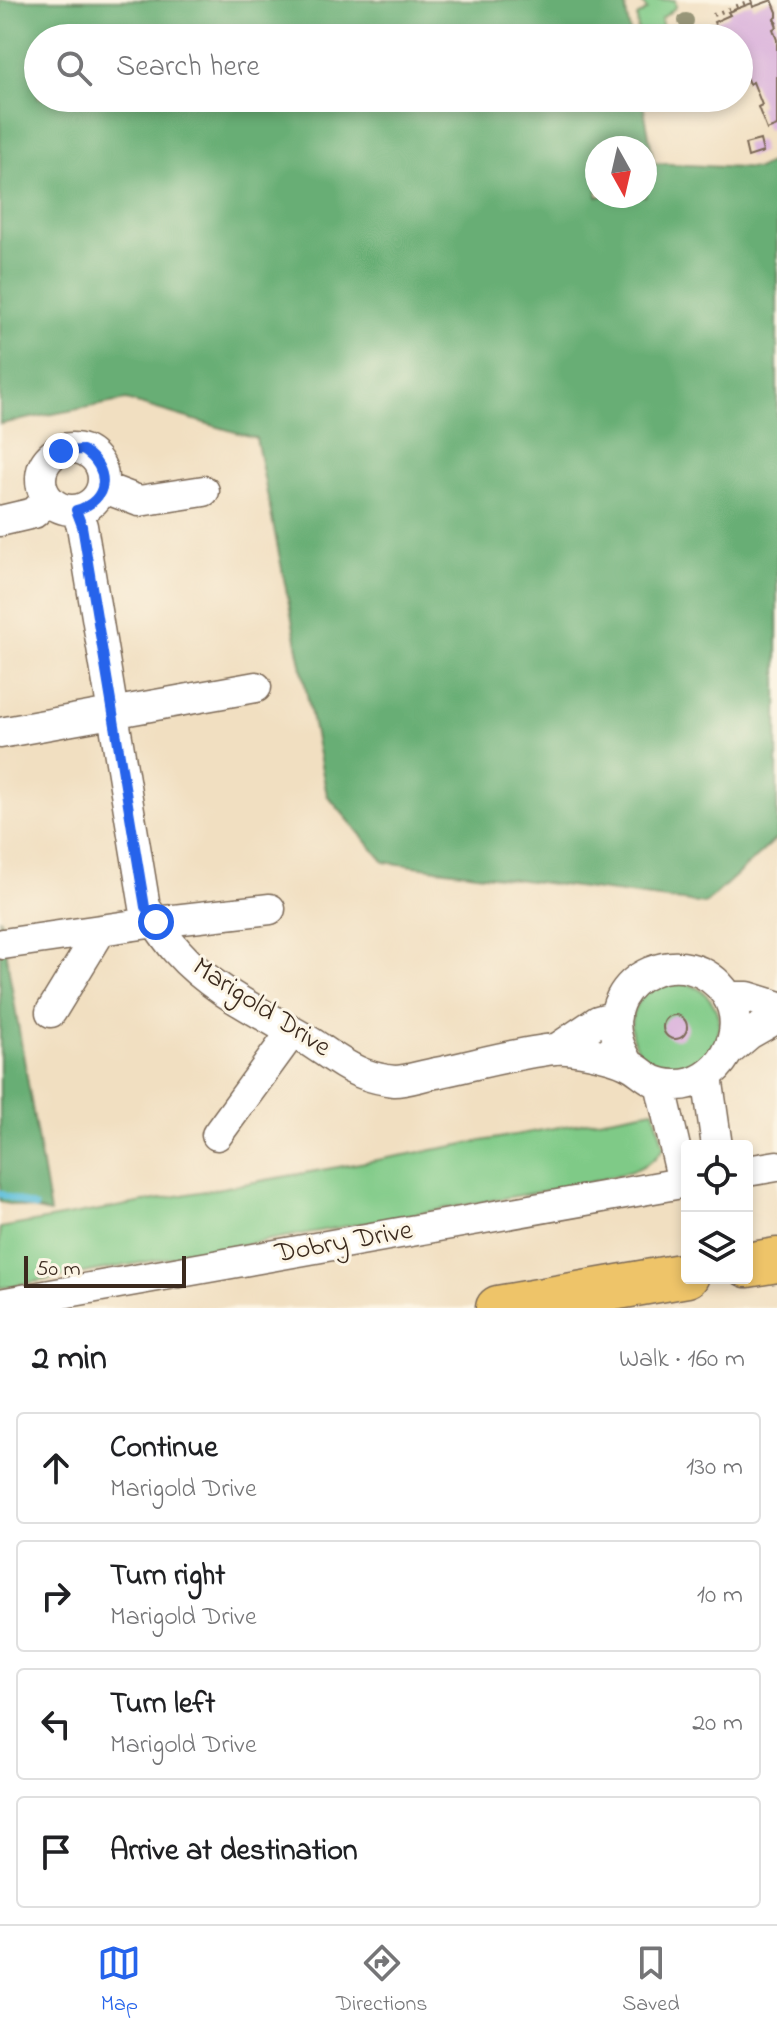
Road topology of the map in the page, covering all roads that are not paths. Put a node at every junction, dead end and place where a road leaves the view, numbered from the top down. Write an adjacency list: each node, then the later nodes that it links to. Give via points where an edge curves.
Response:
1 (102, 487): 2 (street, via 139,501); 3 (street, via 93,503); 3 (street, Marigold Drive, via 100,465 93,456 83,450 61,451 44,466 41,477 43,488)
2 (204, 491)
3 (62, 504): 4 (street); 6 (street, Marigold Drive, via 82,526)
4 (0, 521)
5 (256, 687): 6 (street)
6 (113, 713): 7 (street); 9 (street, Marigold Drive, via 145,907)
7 (0, 733)
8 (270, 909): 9 (street)
9 (156, 922): 10 (street); 17 (street, Marigold Drive, via 178,952 220,988)
10 (101, 930): 11 (street); 14 (street)
11 (3, 944)
12 (728, 997): 13 (street); 15 (street, via 701,972 665,967 633,983); 19 (street, via 735,1024)
13 (777, 1006)
14 (51, 1012)
15 (616, 1016): 18 (street, Marigold Drive, via 598,1021); 20 (street, via 617,1041)
16 (777, 1018): 19 (street)
17 (292, 1032): 18 (street, Marigold Drive, via 363,1074 394,1081); 23 (street)
18 (558, 1048): 20 (street, Marigold Drive)
19 (729, 1051): 21 (street)
20 (628, 1063): 22 (street, Marigold Drive)
21 (707, 1076): 22 (street, via 679,1085); 24 (street)
22 (660, 1083): 25 (street)
23 (217, 1135)
24 (716, 1140)
25 (681, 1166)
26 (777, 1166): 27 (street)
27 (753, 1170)
28 (681, 1183): 32 (street, Dobry Drive)
29 (777, 1260): 30 (highway)
30 (753, 1264)
31 (681, 1276): 34 (highway)
32 (41, 1302): 33 (street, Dobry Drive)
33 (0, 1304)
34 (498, 1308)

